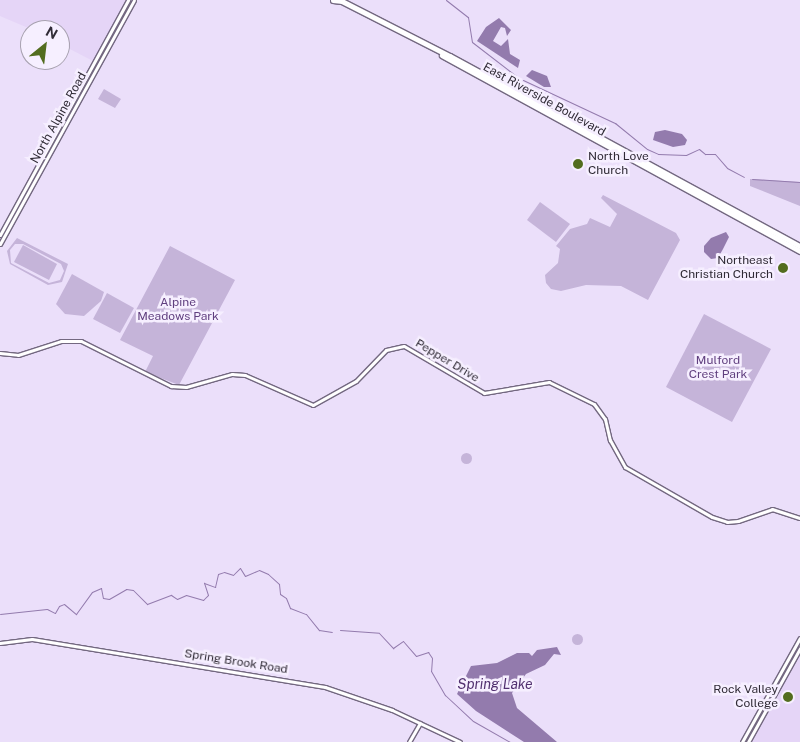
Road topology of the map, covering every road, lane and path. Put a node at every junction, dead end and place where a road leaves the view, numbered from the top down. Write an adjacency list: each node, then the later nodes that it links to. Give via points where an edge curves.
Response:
1 (128, 0): 6 (street, North Alpine Road)
2 (134, 0): 7 (street, North Alpine Road)
3 (333, 0): 4 (main road, East Riverside Boulevard)
4 (342, 1): 5 (main road, East Riverside Boulevard)
5 (664, 175): 8 (main road, East Riverside Boulevard); 9 (main road, East Riverside Boulevard)
6 (0, 235)
7 (0, 244)
8 (800, 246)
9 (800, 251)
10 (0, 353): 11 (street, Pepper Drive, via 18,355 62,341 81,340 171,386 186,387 232,374 245,375 313,405 356,381 386,350 404,346 484,393 550,382 594,404 605,419 610,440 625,466 712,517 727,522 738,521 772,509)
11 (800, 518)
12 (800, 638): 18 (street)
13 (0, 643): 15 (street, Spring Brook Road, via 32,639 282,678 350,694)
14 (800, 648): 19 (street)
15 (420, 723): 16 (street); 17 (street, Spring Brook Road)
16 (409, 742)
17 (460, 742)
18 (742, 742)
19 (748, 742)

